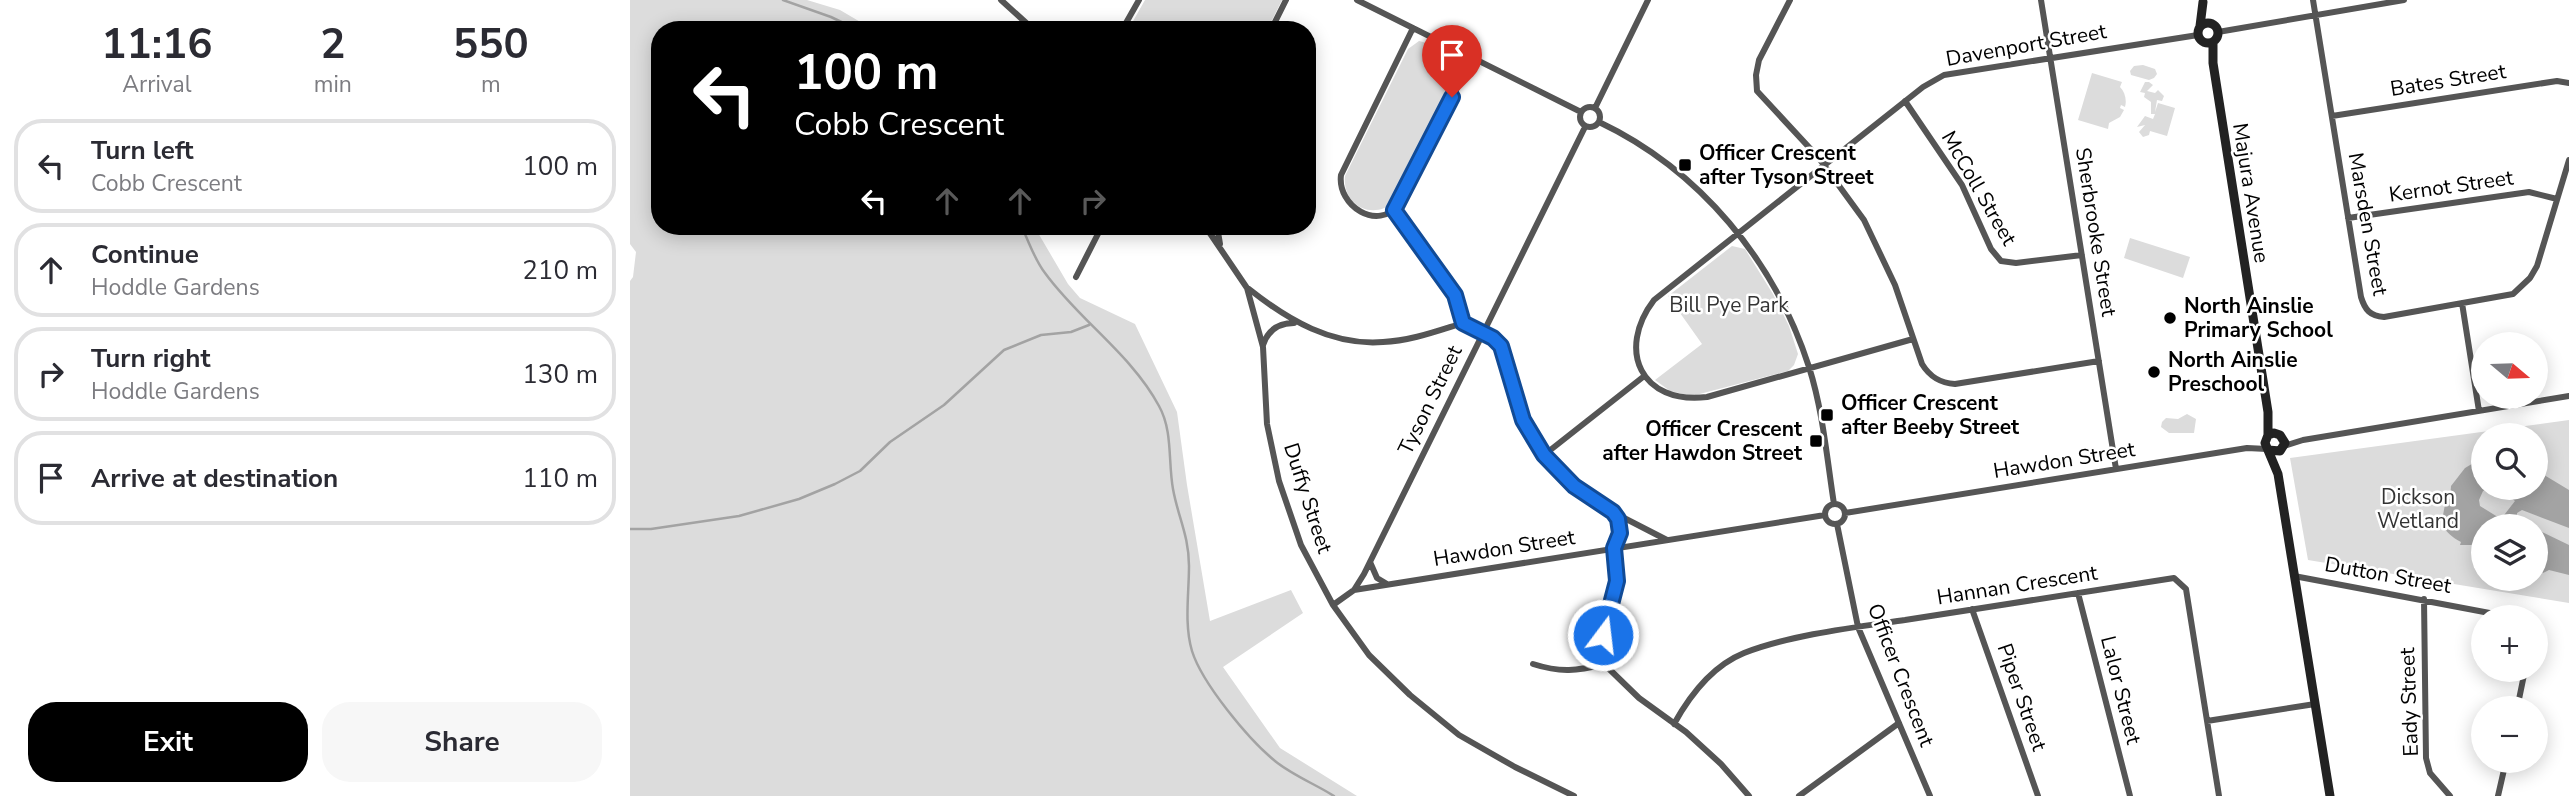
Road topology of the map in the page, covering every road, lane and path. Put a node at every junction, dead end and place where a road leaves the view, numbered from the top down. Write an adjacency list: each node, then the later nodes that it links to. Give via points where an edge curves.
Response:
1 (1000, 0): 12 (street)
2 (1139, 0): 13 (street)
3 (1286, 0): 14 (street)
4 (1357, 0): 15 (street)
5 (1648, 0): 23 (street)
6 (1790, 0): 29 (street, via 1759,60 1757,91)
7 (2041, 0): 20 (street, Sherbrooke Street)
8 (2313, 0): 11 (street, Marsden Street)
9 (2404, 0): 11 (street)
10 (2203, 1): 16 (main road)
11 (2316, 15): 17 (street); 25 (street, Marsden Street)
12 (1024, 21)
13 (1127, 21)
14 (1276, 21)
15 (1413, 28): 19 (street); 31 (street, via 1340,181 1345,198 1357,211 1373,215)
16 (2202, 28): 17 (main road, via 2216,26); 18 (main road, Majura Avenue); 20 (street, Davenport Street)
17 (2218, 32): 18 (main road)
18 (2209, 42): 52 (main road, Majura Avenue)
19 (1472, 58): 24 (street); 31 (street)
20 (2050, 58): 22 (street, Davenport Street, via 1944,75); 38 (street, Sherbrooke Street)
21 (2569, 83): 25 (street, Bates Street, via 2557,81)
22 (1905, 101): 29 (street, Davenport Street); 38 (street, McColl Street, via 1962,185 2001,261)
23 (1595, 108): 24 (street); 26 (street)
24 (1581, 112): 27 (street, via 1580,121)
25 (2332, 116): 32 (street, Marsden Street)
26 (1599, 122): 27 (street); 33 (street, via 1692,183)
27 (1586, 127): 44 (street, Tyson Street)
28 (2569, 160): 30 (street, Marsden Street)
29 (1824, 165): 33 (street, Davenport Street); 45 (street, via 1864,220 1895,285)
30 (2557, 199): 32 (street, Kernot Street, via 2529,192); 41 (street, Marsden Street, via 2530,278 2513,294)
31 (1394, 210): 43 (street, via 1455,295)
32 (2348, 218): 41 (street, Marsden Street, via 2364,309 2384,317)
33 (1741, 231): 48 (street, via 1790,318); 49 (street, Davenport Street, via 1644,313 1637,334)
34 (1097, 235): 39 (street)
35 (1211, 235): 37 (street, Duffy Street)
36 (1219, 235): 37 (street)
37 (1221, 249): 40 (street, Duffy Street)
38 (2082, 255): 47 (street, Sherbrooke Street)
39 (1076, 277)
40 (1247, 288): 42 (street); 46 (street, Duffy Street)
41 (2462, 303): 51 (street)
42 (1297, 323): 43 (street, via 1338,338 1382,342); 46 (street, via 1276,326)
43 (1463, 323): 44 (street)
44 (1482, 333): 55 (street, via 1501,346 1523,420); 65 (street, Tyson Street)
45 (1913, 339): 47 (street, via 1927,372 1939,381 1955,384); 48 (street)
46 (1263, 347): 71 (street, Duffy Street, via 1268,424 1279,481 1301,545)
47 (2099, 361): 56 (street, Sherbrooke Street)
48 (1809, 368): 49 (street, via 1689,399 1670,396); 58 (street)
49 (1643, 377): 55 (street)
50 (2569, 396): 51 (street)
51 (2479, 411): 53 (street)
52 (2268, 412): 53 (main road, Majura Avenue); 54 (main road, Majura Avenue)
53 (2282, 442): 54 (main road); 54 (main road, via 2277,452); 57 (main road, Majura Avenue)
54 (2267, 443): 56 (street, Hawdon Street); 57 (main road, Majura Avenue)
55 (1544, 455): 59 (street, via 1574,486)
56 (2116, 469): 60 (street, Hawdon Street)
57 (2278, 474): 66 (main road, Majura Avenue)
58 (1833, 504): 60 (street, via 1842,506); 61 (street)
59 (1613, 512): 63 (street); 64 (street, via 1620,530)
60 (1845, 513): 62 (street)
61 (1825, 515): 62 (street, via 1830,524); 63 (street, Hawdon Street)
62 (1837, 524): 74 (street, Officer Crescent)
63 (1667, 540): 64 (street, Hawdon Street)
64 (1614, 548): 67 (street, Hawdon Street); 76 (street, via 1617,581 1603,635)
65 (1370, 562): 67 (street, via 1377,578); 68 (street, Tyson Street)
66 (2294, 576): 70 (street, Dutton Street); 77 (main road, Majura Avenue)
67 (1388, 584): 68 (street, Hawdon Street)
68 (1354, 590): 71 (street, Tyson Street)
69 (2078, 593): 72 (street, Hannan Crescent); 78 (street, Hannan Crescent, via 2174,578 2186,589); 87 (street, Lalor Street)
70 (2424, 599): 73 (street, Dutton Street); 90 (street, Eady Street, via 2426,758 2430,773)
71 (1334, 605): 82 (street, Duffy Street, via 1369,654 1459,735)
72 (1972, 609): 74 (street, Hannan Crescent); 86 (street, Piper Street)
73 (2471, 609)
74 (1858, 627): 79 (street, Officer Crescent); 80 (street, Hannan Crescent, via 1743,653 1704,681)
75 (1534, 664): 76 (street, via 1575,671)
76 (1604, 664): 80 (street)
77 (2315, 704): 78 (street); 89 (main road, Majura Avenue)
78 (2207, 721): 88 (street, Hannan Crescent)
79 (1899, 723): 84 (street); 85 (street, Officer Crescent)
80 (1674, 724): 83 (street, via 1721,764)
81 (2503, 773): 91 (street)
82 (1574, 796)
83 (1749, 796)
84 (1799, 796)
85 (1930, 796)
86 (2038, 796)
87 (2130, 796)
88 (2220, 796)
89 (2330, 796)
90 (2450, 796)
91 (2498, 796)

